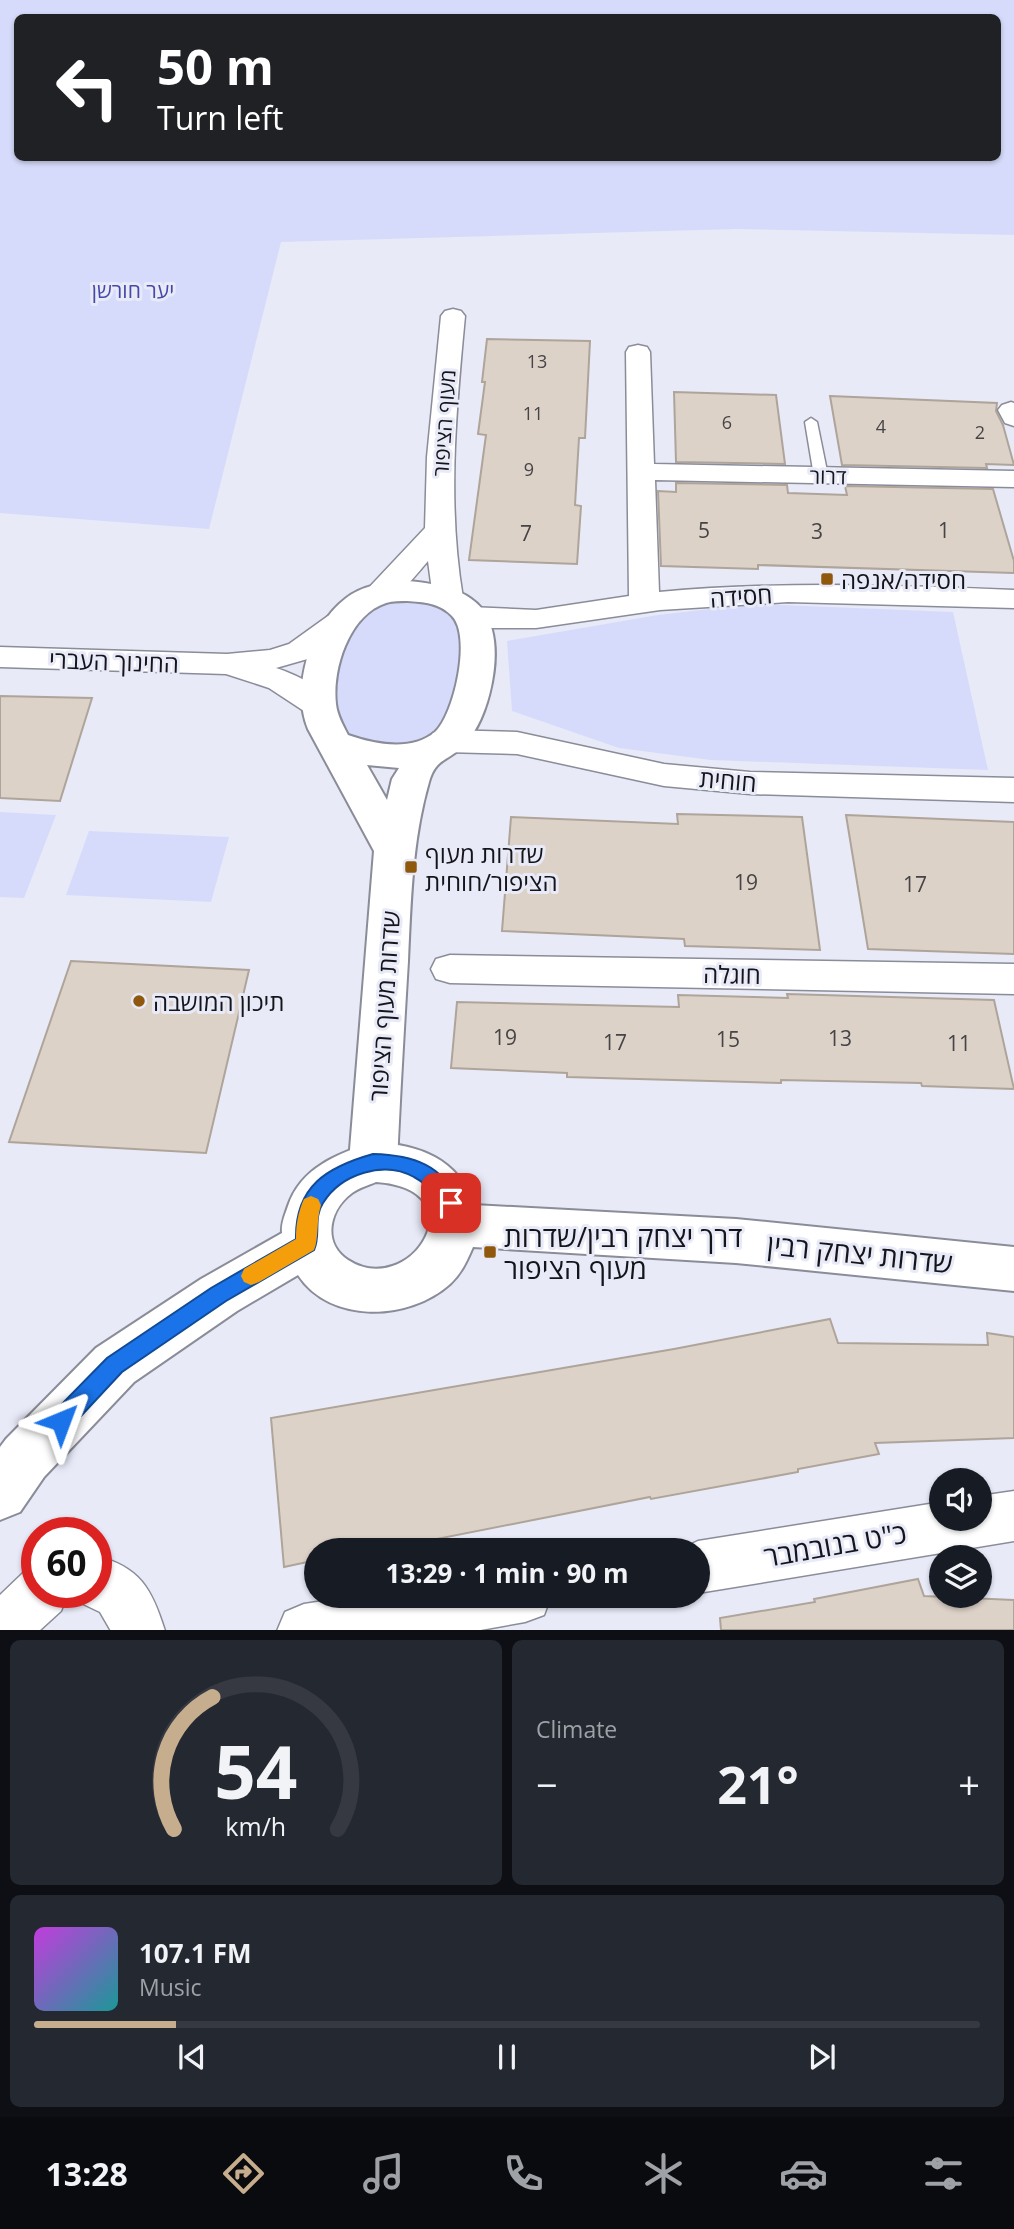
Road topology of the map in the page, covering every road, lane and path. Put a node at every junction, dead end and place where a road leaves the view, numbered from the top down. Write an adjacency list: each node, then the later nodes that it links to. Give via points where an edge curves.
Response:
1 (453, 316): 7 (street, מעוף הציפור, via 440,443)
2 (638, 352): 4 (street)
3 (811, 422): 5 (lane)
4 (642, 472): 5 (street, דרור); 10 (street)
5 (821, 476): 6 (street, דרור)
6 (1014, 479)
7 (437, 532): 8 (street); 11 (street, מעוף הציפור)
8 (376, 596): 11 (street, via 413,591); 12 (street, via 347,611)
9 (1014, 599): 10 (street, חסידה, via 826,592)
10 (644, 603): 11 (street, חסידה, via 502,621)
11 (459, 607): 17 (street, via 478,654 476,672 458,730)
12 (339, 622): 14 (street, החינוך העברי, via 300,650 272,659); 15 (street, via 326,653)
13 (0, 657): 14 (street, החינוך העברי)
14 (227, 664): 15 (street, החינוך העברי, via 296,687)
15 (318, 706): 16 (street)
16 (335, 743): 17 (street, via 380,758); 19 (street)
17 (437, 746): 18 (street, חוחית, via 517,743 664,775 750,783); 19 (street, שדרות מעוף הציפור, via 411,779)
18 (1014, 790)
19 (394, 851): 22 (street, שדרות מעוף הציפור)
20 (450, 970): 21 (street, חוגלה)
21 (1014, 979)
22 (373, 1162): 23 (street, via 421,1170 439,1184 451,1203); 24 (street, via 349,1168 329,1181 313,1200 306,1221)
23 (454, 1225): 24 (street, via 450,1245 438,1264 420,1279 398,1288 374,1291 330,1277); 25 (street, שדרות יצחק רבין, via 736,1241)
24 (306, 1244): 26 (street, via 115,1365 25,1458)
25 (1014, 1269)
26 (0, 1493)
27 (1014, 1516): 28 (street, כ"ט בנובמבר)
28 (710, 1565)
29 (112, 1589): 33 (street, via 133,1612)
30 (23, 1608): 32 (street)
31 (447, 1608): 34 (street)
32 (8, 1630)
33 (138, 1630)
34 (304, 1630)

